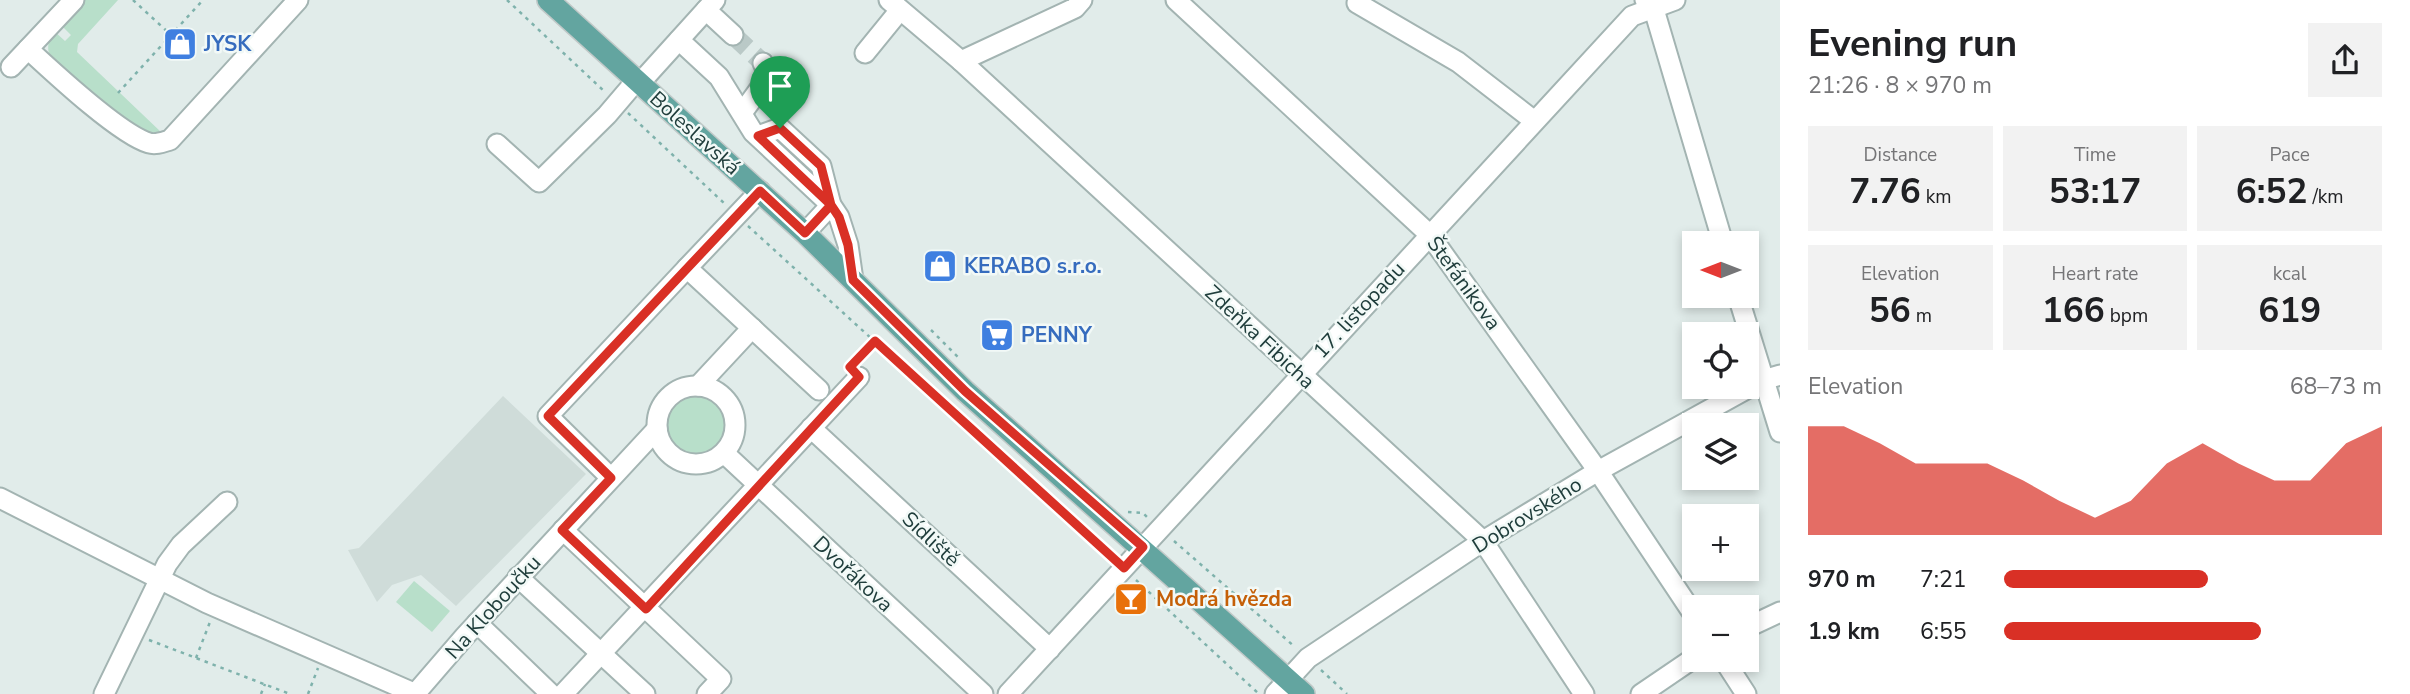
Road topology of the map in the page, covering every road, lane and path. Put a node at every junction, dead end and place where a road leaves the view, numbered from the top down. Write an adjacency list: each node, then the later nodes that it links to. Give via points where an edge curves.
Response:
1 (74, 0): 17 (street)
2 (133, 0): 14 (path)
3 (203, 0): 14 (path)
4 (298, 0): 17 (street, via 170,140 157,144 138,138 78,94)
5 (507, 0): 24 (path)
6 (548, 0): 22 (main road, Boleslavská)
7 (1082, 0): 19 (street, via 1074,8)
8 (1176, 0): 34 (street, Štefánikova)
9 (1675, 0): 10 (street, 17. listopadu)
10 (1650, 2): 26 (street, 17. listopadu); 32 (street)
11 (1357, 4): 26 (street, via 1458,62)
12 (711, 5): 15 (street); 16 (street)
13 (895, 5): 18 (street, Zdeňka Fibicha); 19 (street, Zdeňka Fibicha)
14 (171, 35): 23 (path)
15 (733, 35)
16 (679, 40): 22 (street); 25 (street, via 719,77)
17 (28, 49): 21 (street)
18 (864, 53)
19 (961, 61): 40 (street, Zdeňka Fibicha)
20 (763, 63): 25 (street, via 769,76)
21 (11, 67)
22 (638, 82): 24 (street); 29 (main road, Boleslavská)
23 (118, 93)
24 (617, 103): 28 (street, via 539,182); 31 (path)
25 (742, 113): 27 (street)
26 (1533, 120): 34 (street, 17. listopadu)
27 (766, 134): 30 (street); 30 (street)
28 (497, 144)
29 (760, 191): 31 (street); 33 (main road, Boleslavská)
30 (827, 191): 33 (street); 36 (street, via 848,245)
31 (737, 215): 35 (street); 39 (path)
32 (1719, 231)
33 (805, 233): 36 (main road, Boleslavská)
34 (1429, 234): 40 (street, 17. listopadu); 49 (street, Štefánikova)
35 (687, 268): 38 (street); 50 (street, via 548,416)
36 (853, 280): 56 (main road, Boleslavská, via 965,391)
37 (1743, 308): 42 (street)
38 (752, 328): 43 (street); 44 (street)
39 (875, 341): 41 (path, via 850,367); 57 (path)
40 (1300, 374): 55 (street, Zdeňka Fibicha); 56 (street, 17. listopadu)
41 (859, 377): 45 (street)
42 (1771, 377): 47 (street); 49 (street, Dobrovského)
43 (698, 386): 46 (street, Na Kloboučku, via 678,390 665,401); 48 (street, via 714,390 731,407 735,431)
44 (819, 390)
45 (811, 428): 51 (street); 67 (street, Sídliště)
46 (657, 429): 48 (street, via 667,451 679,461 703,464); 50 (street, Na Kloboučku)
47 (1780, 432)
48 (724, 453): 51 (street, Dvořákova)
49 (1598, 471): 55 (street, Dobrovského); 60 (street, Štefánikova)
50 (611, 478): 54 (street, Na Kloboučku)
51 (759, 485): 61 (street); 84 (street, Dvořákova)
52 (0, 498): 59 (street)
53 (227, 502): 59 (street, via 181,545)
54 (562, 530): 58 (street, Na Kloboučku); 61 (street)
55 (1483, 541): 74 (street, Dobrovského, via 1308,658); 88 (street, Zdeňka Fibicha)
56 (1143, 547): 57 (street, 17. listopadu); 74 (main road, Boleslavská)
57 (1124, 568): 67 (street, 17. listopadu); 86 (path)
58 (518, 578): 65 (street, Na Kloboučku); 68 (street)
59 (158, 579): 75 (street); 79 (street)
60 (1682, 597)
61 (646, 609): 68 (street); 83 (street, via 721,679)
62 (1780, 612): 64 (street)
63 (212, 617): 69 (path)
64 (1759, 622)
65 (477, 623): 79 (street, Na Kloboučku); 80 (street)
66 (139, 637): 69 (path)
67 (1050, 649): 85 (street, 17. listopadu)
68 (601, 654): 81 (street); 82 (street)
69 (196, 659): 73 (path)
70 (319, 665): 78 (path)
71 (1682, 666): 89 (street)
72 (1731, 672): 90 (street)
73 (265, 684): 76 (path); 77 (path)
74 (1282, 686): 87 (main road, Boleslavská)
75 (104, 694)
76 (261, 694)
77 (290, 694)
78 (308, 694)
79 (416, 694)
80 (551, 694)
81 (563, 694)
82 (645, 694)
83 (707, 694)
84 (983, 694)
85 (1008, 694)
86 (1259, 694)
87 (1304, 694)
88 (1584, 694)
89 (1641, 694)
90 (1745, 694)

